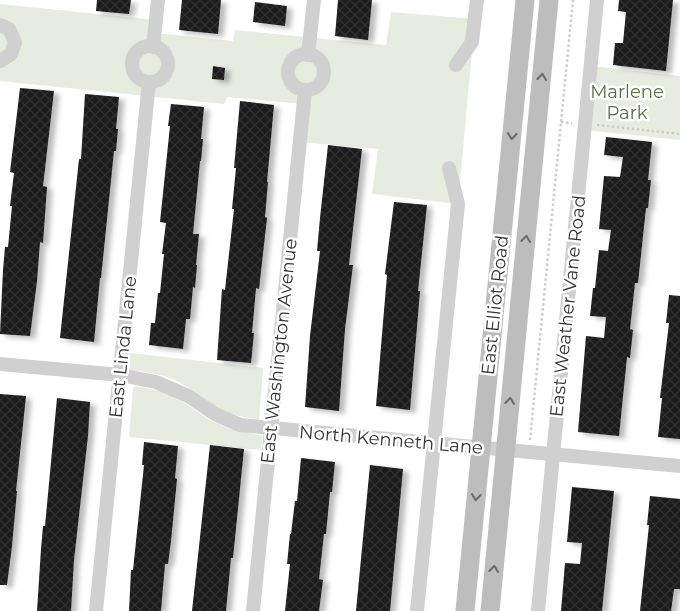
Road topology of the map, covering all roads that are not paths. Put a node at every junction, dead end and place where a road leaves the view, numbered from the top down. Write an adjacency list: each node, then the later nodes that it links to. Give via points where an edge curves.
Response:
1 (158, 0): 8 (street)
2 (314, 0): 9 (street)
3 (477, 0): 11 (street, via 472,42)
4 (525, 0): 19 (main road, East Elliot Road, one-way to 19)
5 (549, 0): 19 (main road, East Elliot Road, one-way to 5)
6 (597, 0): 20 (street, East Weather Vane Road)
7 (0, 25): 10 (street, via 9,29 15,42 11,54)
8 (152, 47): 12 (street, via 164,53 168,68 161,79); 12 (street, via 141,49 133,60 135,73)
9 (308, 55): 13 (street, via 321,62 324,73 320,84); 13 (street, via 296,57 288,68 291,82)
10 (0, 61)
11 (456, 65)
12 (149, 82): 16 (street, East Linda Lane)
13 (305, 90): 17 (street, East Washington Avenue)
14 (449, 168): 18 (street, via 458,204)
15 (0, 364): 16 (street, North Kenneth Lane)
16 (120, 375): 17 (street, North Kenneth Lane, via 156,382 240,425); 22 (street, East Linda Lane)
17 (271, 428): 18 (street, North Kenneth Lane); 23 (street, East Washington Avenue)
18 (433, 444): 19 (street, North Kenneth Lane); 24 (street)
19 (494, 449): 20 (street, North Kenneth Lane); 25 (main road, East Elliot Road, one-way to 25); 26 (main road, East Elliot Road, one-way to 19)
20 (553, 454): 21 (street, North Kenneth Lane); 27 (street, East Weather Vane Road)
21 (680, 466)
22 (96, 611)
23 (253, 611)
24 (417, 611)
25 (465, 611)
26 (490, 611)
27 (538, 611)

